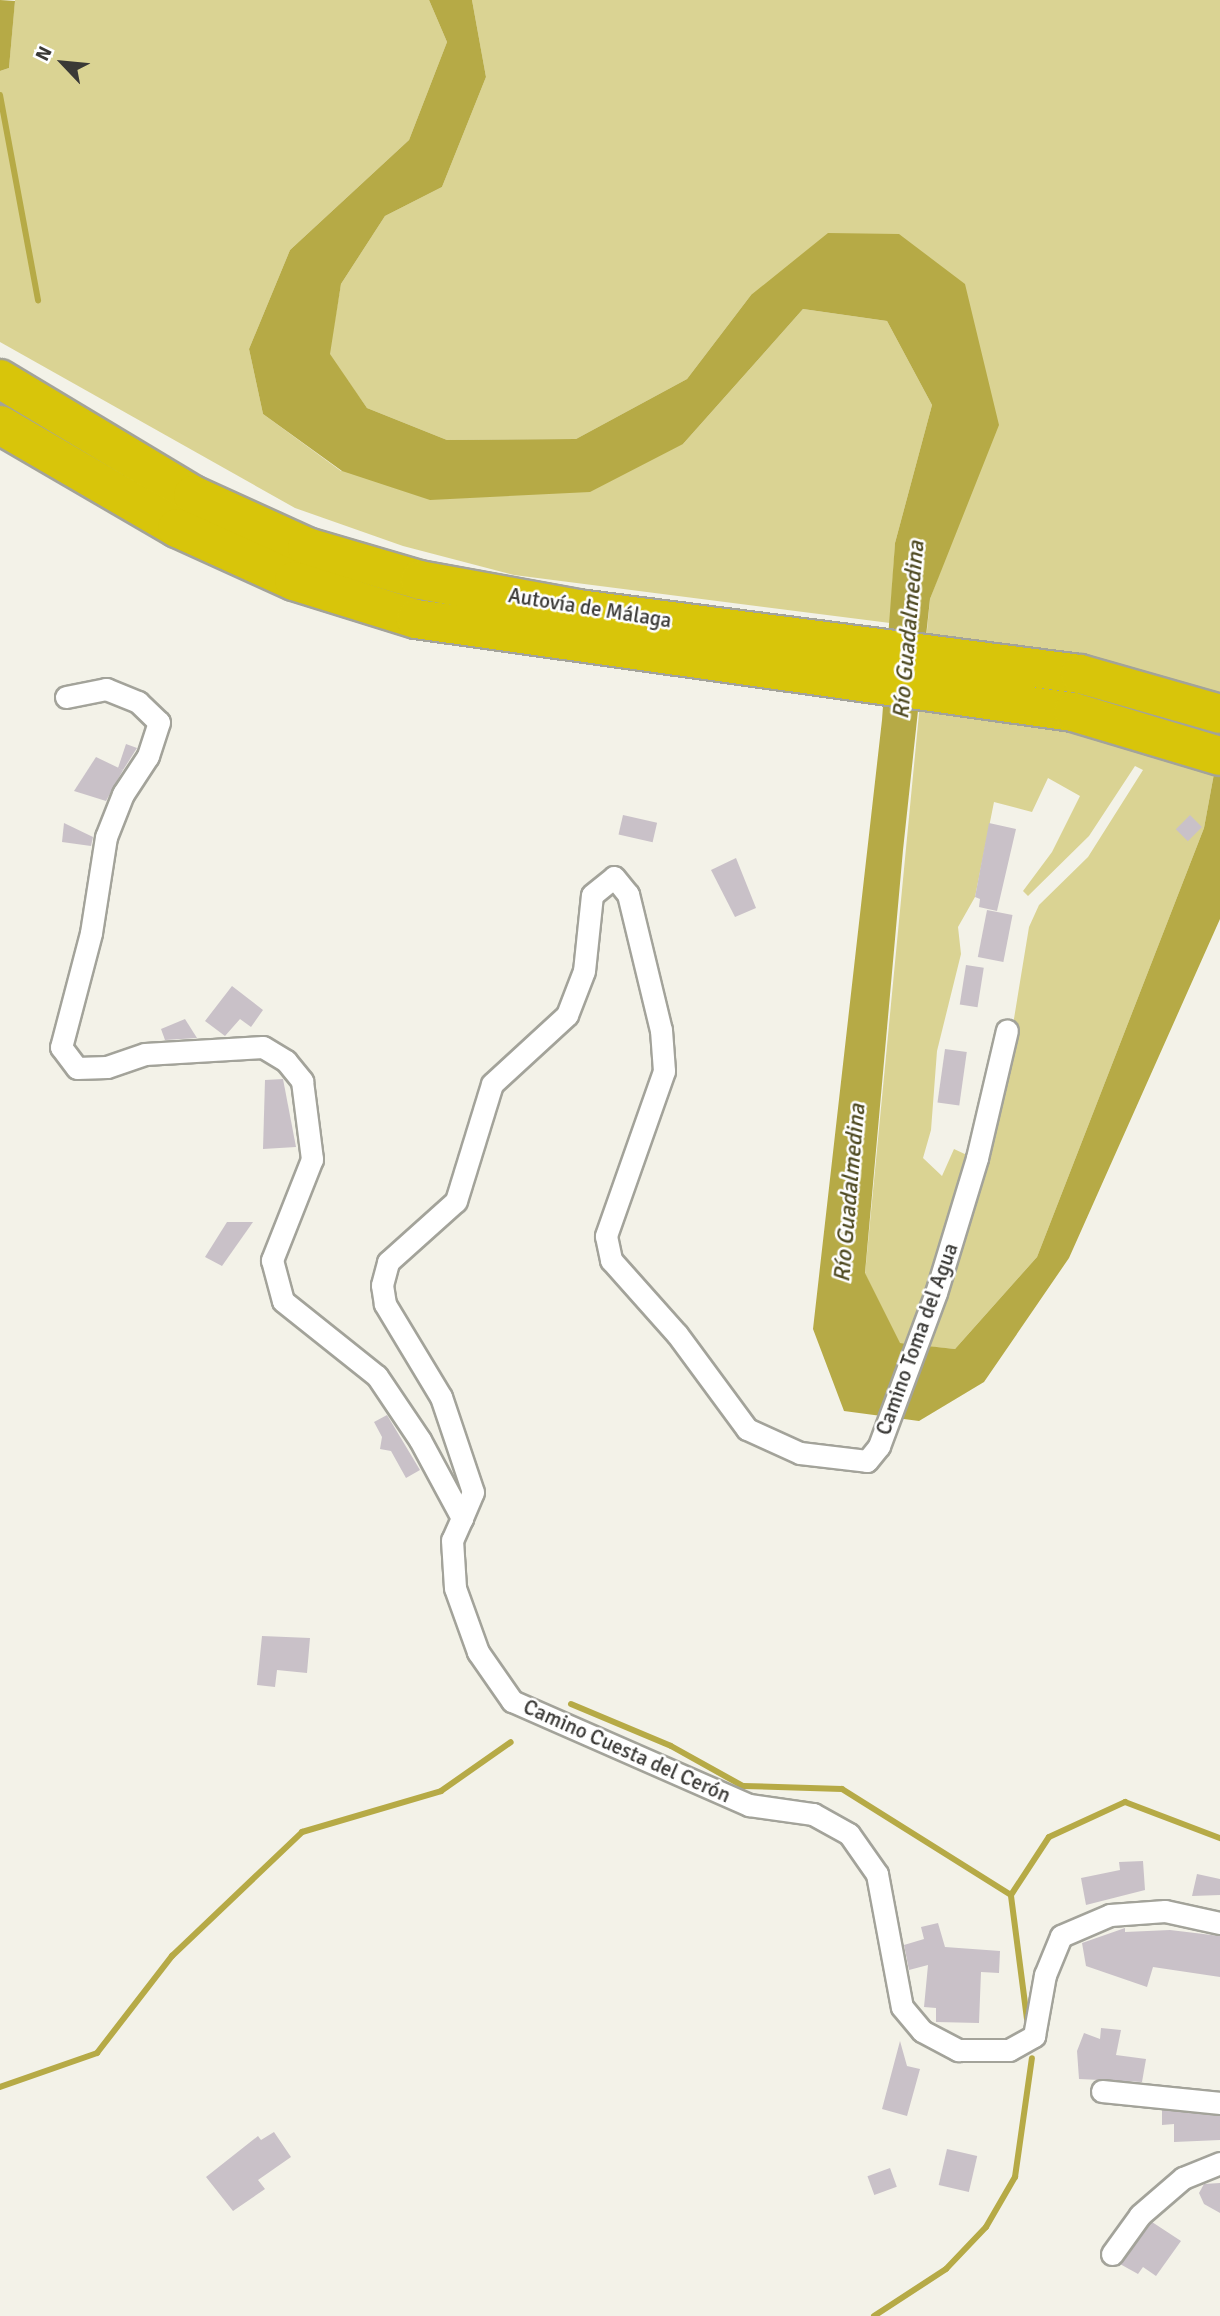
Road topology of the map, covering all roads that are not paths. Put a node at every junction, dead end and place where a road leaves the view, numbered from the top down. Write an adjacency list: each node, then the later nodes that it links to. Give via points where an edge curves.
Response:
1 (0, 379): 4 (highway, Autovía de Málaga, via 193,495 307,547 421,580 578,609 1080,674)
2 (0, 425): 5 (highway, Autovía de Málaga, via 177,528 294,581 416,619 1073,712)
3 (66, 697): 7 (street, via 106,689 138,702 159,722 148,756 123,794 106,837 91,933 61,1047 77,1068 107,1067 145,1054 262,1047 286,1061 302,1081 312,1159 272,1260 283,1301 377,1376)
4 (1220, 714)
5 (1220, 756)
6 (1007, 1030): 7 (street, Camino Toma del Agua, via 977,1158 936,1293 878,1446 867,1461 800,1453 747,1429 677,1334 611,1260 606,1236 664,1071 661,1031 628,894 614,877 592,895 584,971 567,1015 492,1084 456,1200 388,1262 382,1285 385,1304 441,1397 473,1492)
7 (462, 1518): 8 (street, Camino Cuesta del Cerón, via 452,1540 455,1588 478,1652 512,1701 749,1804 813,1814 849,1834 877,1874 902,2007 922,2031 958,2050 1009,2050 1034,2036 1045,1975 1061,1936 1110,1915 1165,1911)
8 (1220, 1923)
9 (1102, 2091): 10 (street)
10 (1220, 2103)
11 (1220, 2163): 12 (street, via 1184,2178 1149,2207)
12 (1112, 2254)

